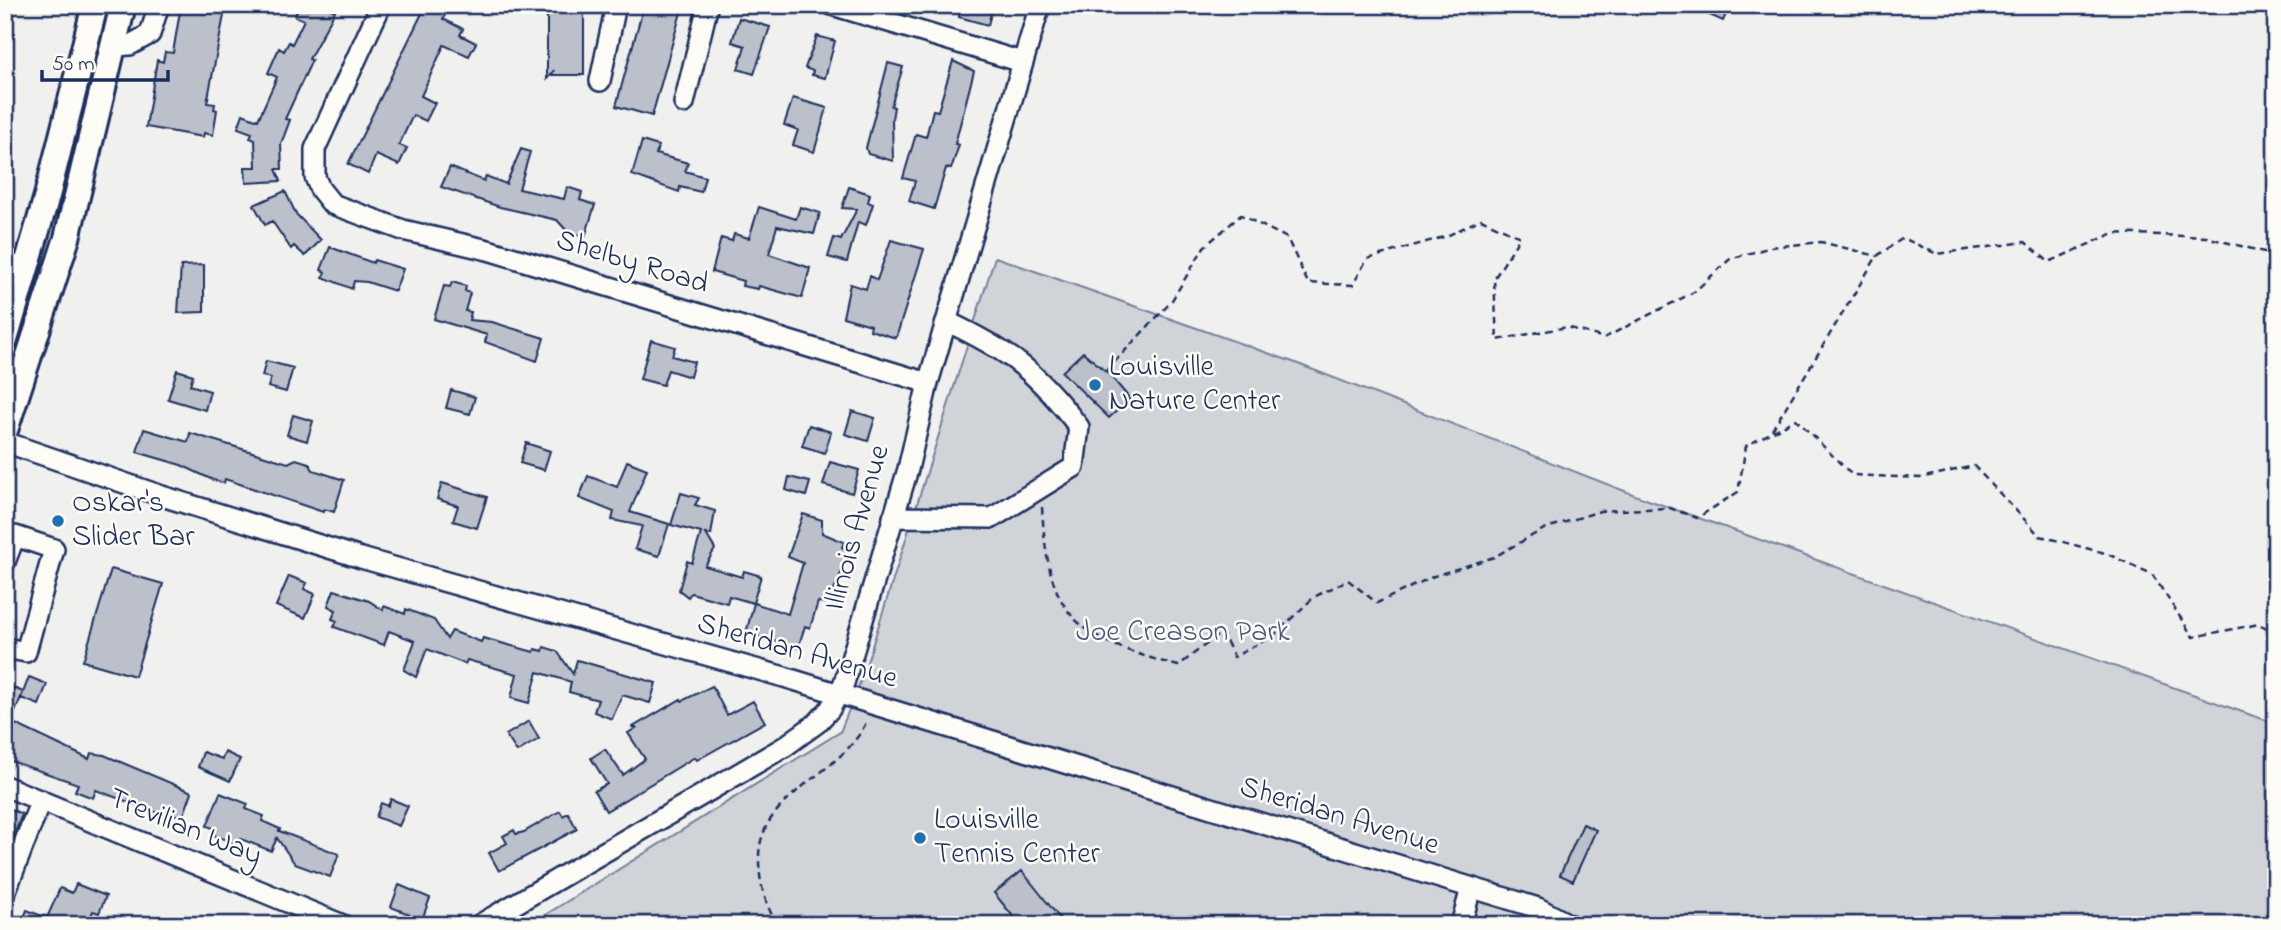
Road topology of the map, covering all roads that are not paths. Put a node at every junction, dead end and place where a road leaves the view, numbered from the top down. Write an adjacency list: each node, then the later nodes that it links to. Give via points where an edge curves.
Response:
1 (95, 5): 13 (main road)
2 (123, 5): 9 (main road)
3 (159, 5): 9 (street, via 150,34 130,46)
4 (381, 5): 16 (street, Shelby Road, via 315,149 315,177 322,194 341,210)
5 (616, 5): 11 (street)
6 (708, 5): 12 (street)
7 (832, 5): 10 (street)
8 (1040, 5): 10 (street, Illinois Avenue)
9 (114, 46): 17 (main road, via 67,238)
10 (1022, 62): 14 (street, Illinois Avenue)
11 (600, 81)
12 (684, 103)
13 (16, 266): 15 (main road)
14 (948, 322): 16 (street, Illinois Avenue); 19 (street, via 1000,346 1046,384 1079,427 1074,467 992,518)
15 (5, 340)
16 (928, 383): 19 (street, Illinois Avenue)
17 (5, 430)
18 (5, 442): 22 (street, Sheridan Avenue, via 360,558)
19 (893, 517): 22 (street, Illinois Avenue)
20 (5, 562): 21 (street, via 15,536 54,549 26,652)
21 (5, 648)
22 (838, 695): 25 (street, Sheridan Avenue); 28 (street, Illinois Avenue, via 817,723 784,747)
23 (5, 786): 24 (street, Trevilian Way)
24 (41, 800): 26 (street); 27 (street, Trevilian Way)
25 (1471, 888): 29 (street); 30 (street, Sheridan Avenue, via 1538,908)
26 (5, 893)
27 (342, 925)
28 (479, 925)
29 (1461, 925)
30 (1570, 925)

